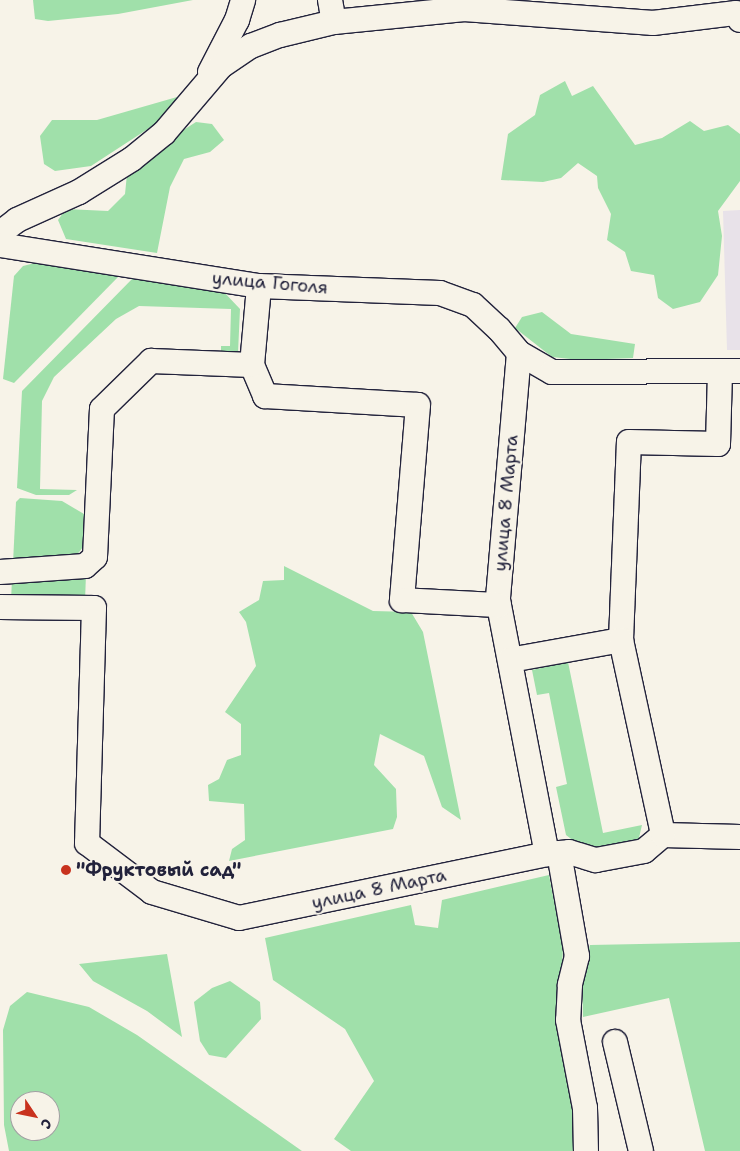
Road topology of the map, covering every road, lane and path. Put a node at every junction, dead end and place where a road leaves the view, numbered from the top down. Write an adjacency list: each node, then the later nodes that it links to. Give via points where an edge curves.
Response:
1 (243, 0): 4 (street, via 237,20)
2 (332, 11): 3 (street, via 464,9 652,23 736,13); 4 (street, via 251,46 221,66)
3 (740, 20)
4 (199, 90): 5 (street, via 164,133 132,159 79,192 18,220)
5 (0, 233)
6 (0, 245): 7 (street, улица Гоголя)
7 (259, 286): 8 (street, улица Гоголя, via 440,293 473,305); 9 (street)
8 (519, 353): 10 (street, via 552,372); 12 (street, улица 8 Марта)
9 (252, 365): 11 (street, via 151,361 102,409 95,557 85,566); 12 (street, via 265,396 418,405 402,600)
10 (730, 372): 14 (street, via 718,444 629,442)
11 (0, 572)
12 (499, 605): 15 (street, улица 8 Марта)
13 (0, 607): 18 (street, улица 8 Марта, via 94,608 87,843 152,892 239,918)
14 (621, 640): 15 (street); 16 (street)
15 (510, 660): 18 (street, улица 8 Марта)
16 (663, 835): 17 (street); 18 (street, улица 8 Марта, via 644,850 596,860 569,852)
17 (740, 837)
18 (553, 854): 20 (street, via 577,956 570,985 568,1020 585,1108)
19 (615, 1042): 21 (street)
20 (586, 1151)
21 (641, 1151)

